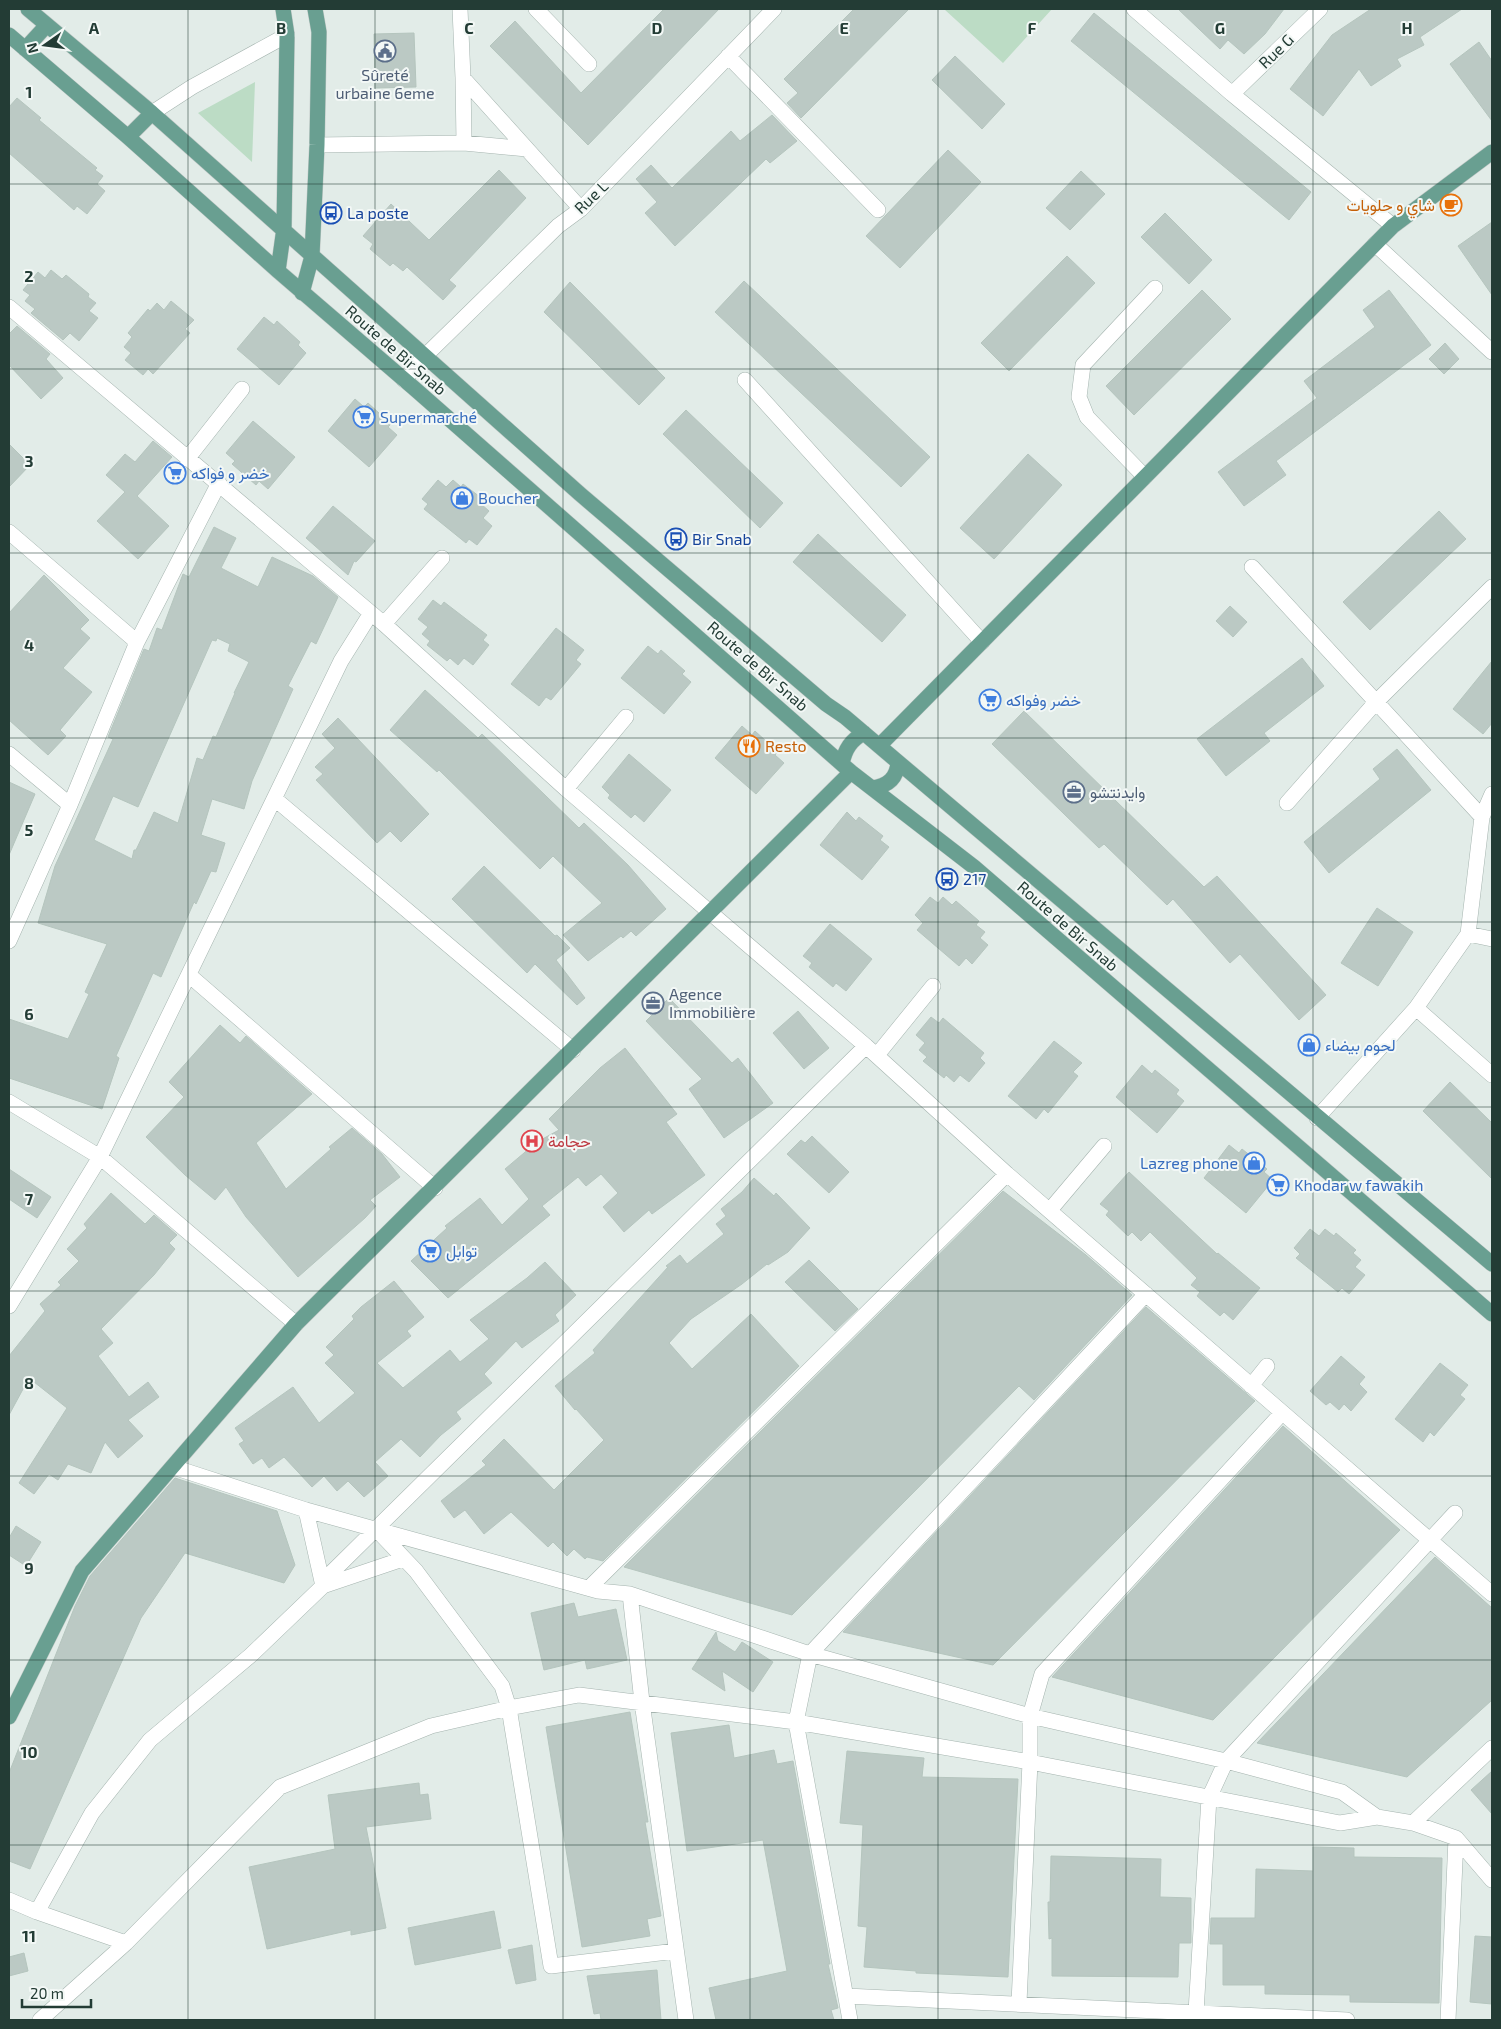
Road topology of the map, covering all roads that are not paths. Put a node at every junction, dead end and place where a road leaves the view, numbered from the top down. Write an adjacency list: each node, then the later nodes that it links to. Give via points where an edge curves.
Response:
1 (28, 9): 9 (main road, Route de Bir Snab)
2 (283, 9): 11 (main road)
3 (315, 9): 20 (main road, via 319,32)
4 (460, 9): 15 (street)
5 (536, 9): 14 (street)
6 (774, 9): 13 (street, Rue L)
7 (1134, 9): 16 (street)
8 (1320, 9): 16 (street, Rue G)
9 (47, 25): 12 (main road); 17 (main road, Route de Bir Snab)
10 (9, 35): 12 (main road, Route de Bir Snab)
11 (287, 35): 17 (street, via 192,86); 26 (main road)
12 (25, 49): 18 (main road, Route de Bir Snab)
13 (728, 56): 23 (street, Rue L); 24 (street)
14 (589, 64)
15 (463, 78): 19 (street); 21 (street)
16 (1232, 94): 25 (street)
17 (152, 113): 18 (main road); 26 (main road, Route de Bir Snab)
18 (128, 137): 29 (main road, Route de Bir Snab)
19 (464, 143): 20 (street); 21 (street)
20 (317, 144): 28 (main road)
21 (527, 149): 23 (street)
22 (1492, 152): 25 (main road)
23 (581, 209): 34 (street, Rue L, via 558,226)
24 (878, 210)
25 (1393, 226): 27 (main road)
26 (284, 228): 28 (main road, Route de Bir Snab); 29 (main road)
27 (1375, 244): 33 (street); 39 (main road)
28 (312, 256): 31 (main road); 34 (main road, Route de Bir Snab)
29 (278, 272): 31 (main road, Route de Bir Snab)
30 (1155, 288): 39 (street, via 1083,365 1079,397 1087,417)
31 (302, 293): 35 (main road, Route de Bir Snab)
32 (9, 307): 38 (street)
33 (1492, 352)
34 (424, 356): 35 (street, Rue L); 51 (main road, Route de Bir Snab, via 580,494)
35 (404, 380): 55 (main road, Route de Bir Snab)
36 (745, 380): 48 (street)
37 (242, 389): 38 (street)
38 (187, 459): 40 (street)
39 (1145, 477): 48 (main road)
40 (219, 483): 45 (street); 47 (street)
41 (9, 532): 47 (street)
42 (442, 558): 46 (street)
43 (1252, 567): 49 (street)
44 (1492, 587): 49 (street)
45 (371, 613): 46 (street); 59 (street, via 341,661)
46 (384, 624): 57 (street)
47 (137, 642): 61 (street)
48 (982, 642): 52 (main road)
49 (1376, 702): 60 (street); 62 (street)
50 (626, 717): 57 (street)
51 (864, 733): 52 (main road, Route de Bir Snab); 55 (main road, via 848,745)
52 (879, 746): 54 (main road, Route de Bir Snab)
53 (9, 754): 61 (street)
54 (898, 762): 56 (main road, via 898,770 888,784); 74 (main road, Route de Bir Snab)
55 (847, 768): 56 (main road, Route de Bir Snab); 63 (main road)
56 (872, 788): 83 (main road, Route de Bir Snab, via 974,867)
57 (566, 789): 63 (street)
58 (1492, 794): 62 (street)
59 (275, 799): 67 (street); 70 (street)
60 (1287, 803)
61 (70, 805): 66 (street)
62 (1482, 817): 64 (street)
63 (709, 913): 70 (main road); 71 (street)
64 (1468, 934): 65 (street); 69 (street)
65 (1492, 939)
66 (9, 941)
67 (189, 975): 76 (street); 78 (street)
68 (933, 986): 71 (street)
69 (1416, 1008): 72 (street); 74 (street)
70 (573, 1050): 78 (main road)
71 (872, 1050): 77 (street); 91 (street)
72 (1492, 1075)
73 (9, 1102): 76 (street)
74 (1317, 1118): 80 (main road, Route de Bir Snab)
75 (1104, 1146): 79 (street)
76 (100, 1157): 82 (street); 84 (street)
77 (1007, 1174): 79 (street); 95 (street)
78 (435, 1188): 84 (main road)
79 (1050, 1210): 81 (street)
80 (1492, 1264)
81 (1146, 1294): 86 (street); 98 (street)
82 (9, 1306)
83 (1492, 1314)
84 (296, 1324): 88 (main road)
85 (1267, 1366): 86 (street)
86 (1251, 1386): 87 (street)
87 (1282, 1413): 92 (street); 101 (street, via 1042,1674)
88 (173, 1467): 89 (street); 102 (main road, via 82,1571)
89 (306, 1510): 91 (street); 94 (street)
90 (1455, 1513): 92 (street)
91 (377, 1530): 93 (street); 94 (street, via 328,1576); 95 (street)
92 (1431, 1541): 97 (street); 105 (street)
93 (403, 1559): 94 (street); 100 (street, via 416,1571 488,1666 502,1686)
94 (323, 1586): 113 (street, via 251,1655 150,1740 92,1813)
95 (590, 1588): 96 (street)
96 (630, 1594): 98 (street); 99 (street)
97 (1492, 1594)
98 (810, 1654): 101 (street); 103 (street)
99 (642, 1702): 100 (street, via 579,1695); 103 (street); 115 (street)
100 (509, 1708): 114 (street, via 431,1726 280,1787); 115 (street, via 551,1966)
101 (1030, 1716): 105 (street); 106 (street)
102 (9, 1717)
103 (796, 1722): 106 (street); 116 (street)
104 (1492, 1748): 109 (street)
105 (1226, 1761): 107 (street); 108 (street, via 1342,1792)
106 (1030, 1762): 107 (street); 117 (street)
107 (1209, 1798): 108 (street, via 1340,1823); 118 (street)
108 (1377, 1818): 109 (street)
109 (1413, 1823): 110 (street)
110 (1456, 1838): 111 (street); 123 (street)
111 (1492, 1880)
112 (9, 1900): 113 (street)
113 (37, 1912): 114 (street)
114 (126, 1943): 119 (street)
115 (676, 1951): 120 (street)
116 (846, 1996): 117 (street); 121 (street)
117 (1019, 2003): 118 (street)
118 (1196, 2012): 122 (street)
119 (40, 2020)
120 (686, 2020)
121 (850, 2020)
122 (1347, 2020)
123 (1448, 2020)

